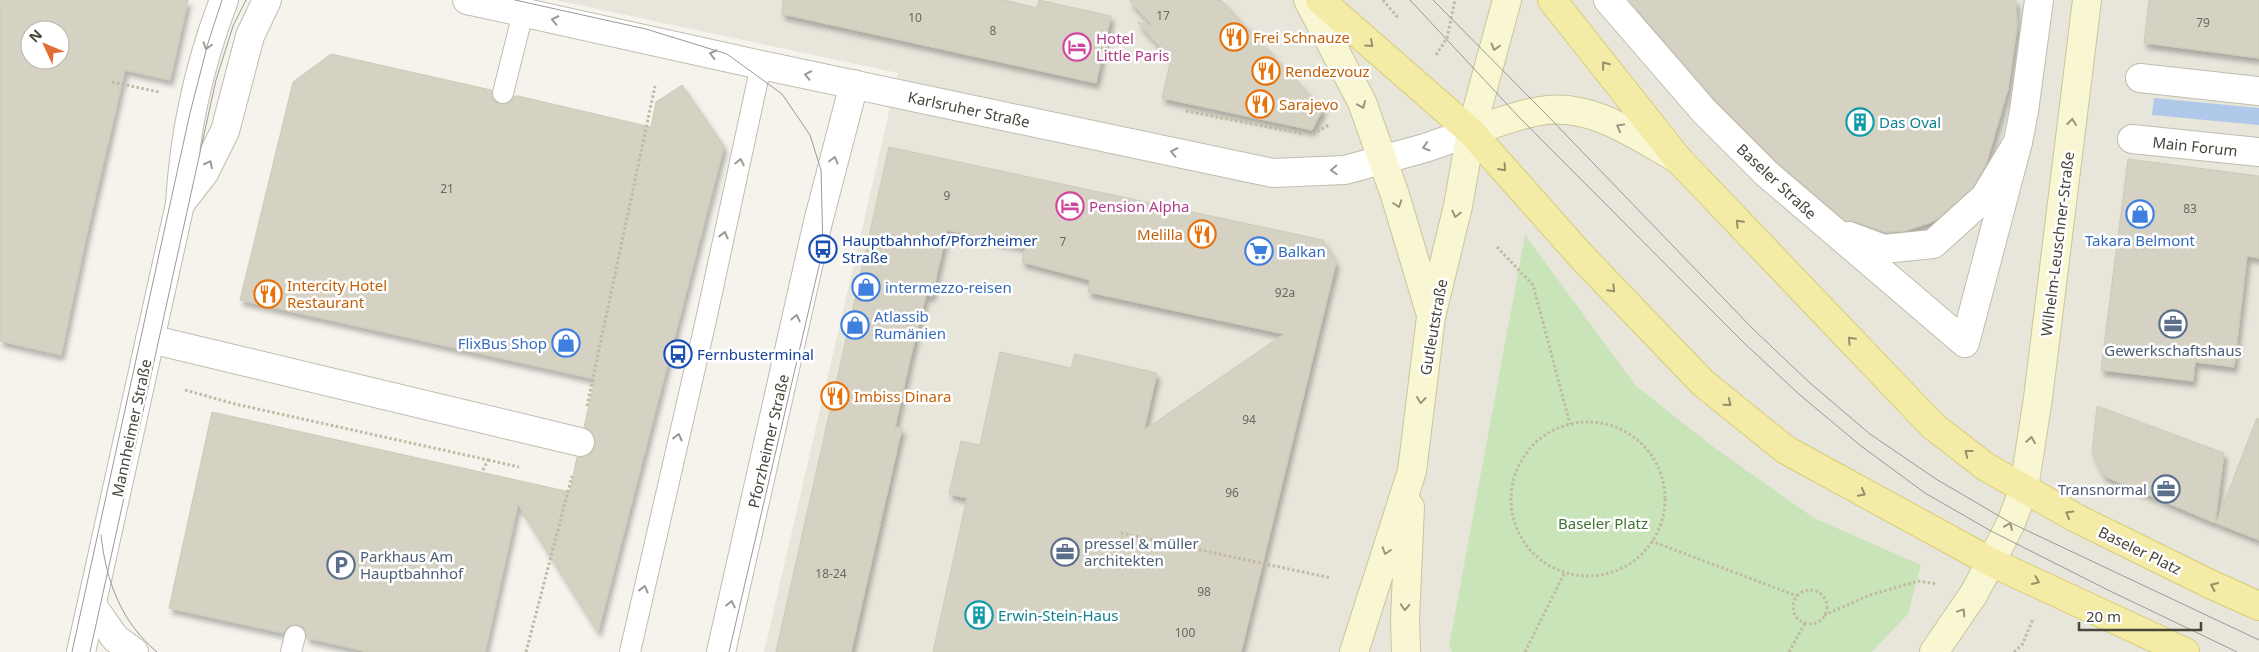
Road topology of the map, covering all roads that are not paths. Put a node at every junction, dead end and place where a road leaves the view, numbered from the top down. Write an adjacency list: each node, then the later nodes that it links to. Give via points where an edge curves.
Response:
1 (224, 0): 23 (street, Mannheimer Straße, one-way to 23, via 208,43 191,113)
2 (267, 0): 23 (street, Mannheimer Straße, one-way to 2, via 204,173 225,131 250,36)
3 (1308, 0): 21 (main road, one-way to 21, via 1362,102)
4 (1320, 0): 17 (main road, one-way to 17)
5 (1507, 0): 17 (main road, Gutleutstraße, one-way to 17)
6 (1552, 0): 22 (main road, one-way to 6)
7 (1608, 0): 24 (street, Baseler Straße, via 1704,111 1767,174)
8 (2039, 0): 19 (street)
9 (2087, 0): 29 (main road, Wilhelm-Leuschner-Straße, one-way to 9)
10 (475, 1): 11 (street, Karlsruher Straße)
11 (523, 13): 12 (street, Karlsruher Straße, one-way to 11); 16 (lane)
12 (761, 65): 14 (street, Karlsruher Straße, one-way to 12); 35 (lane, one-way to 12)
13 (2140, 78): 15 (street)
14 (854, 84): 21 (street, Karlsruher Straße, one-way to 14, via 1344,170 1273,173); 36 (street, Pforzheimer Straße, one-way to 14, via 818,222)
15 (2259, 91)
16 (503, 93)
17 (1471, 132): 21 (street, Karlsruher Straße, one-way to 21, via 1425,148); 22 (main road, one-way to 17, via 1604,118 1580,112 1543,111); 25 (main road, Gutleutstraße, one-way to 25, via 1458,206); 30 (main road, one-way to 30, via 1582,257 1702,383 1786,450)
18 (2132, 139): 20 (street, Main Forum)
19 (2018, 142): 24 (street, via 1985,197 1933,244 1884,249); 24 (street, Baseler Straße, via 1965,343)
20 (2259, 152)
21 (1381, 158): 25 (main road, one-way to 25)
22 (1678, 159): 29 (main road, Baseler Platz, one-way to 22, via 1986,467 1933,426)
23 (180, 204): 26 (street, Mannheimer Straße)
24 (1829, 228)
25 (1432, 317): 28 (main road, Gutleutstraße, one-way to 28)
26 (150, 339): 27 (street); 31 (street, Mannheimer Straße)
27 (580, 442)
28 (1412, 471): 37 (main road, Gutleutstraße, one-way to 37); 38 (main road, one-way to 38)
29 (2024, 488): 30 (main road, one-way to 29); 32 (main road, Baseler Platz, one-way to 29, via 2076,518)
30 (1991, 562): 39 (main road, one-way to 30, via 1973,596); 40 (main road, one-way to 40)
31 (92, 606): 33 (street); 34 (street, Mannheimer Straße)
32 (2259, 606)
33 (121, 647)
34 (81, 652)
35 (630, 652)
36 (721, 652)
37 (1354, 652)
38 (1406, 652)
39 (1934, 652)
40 (2185, 652)

